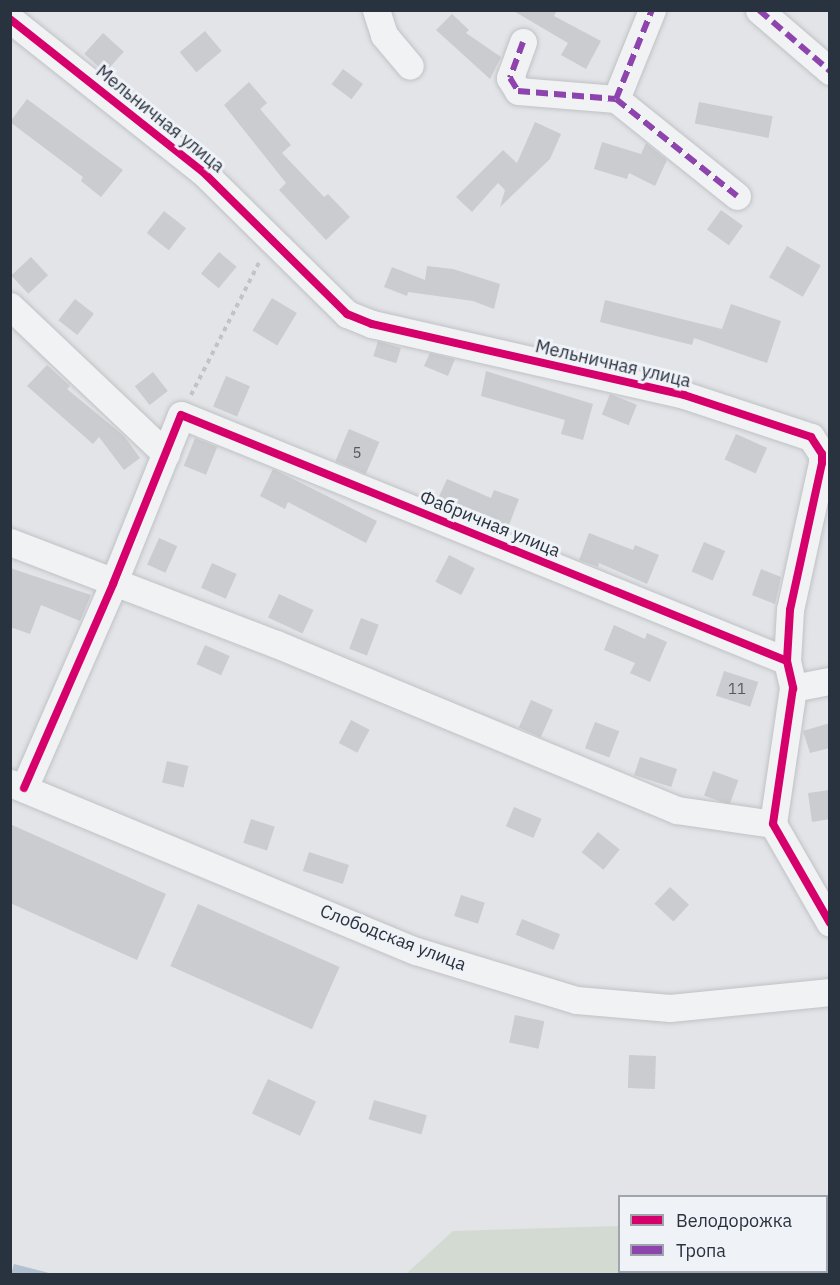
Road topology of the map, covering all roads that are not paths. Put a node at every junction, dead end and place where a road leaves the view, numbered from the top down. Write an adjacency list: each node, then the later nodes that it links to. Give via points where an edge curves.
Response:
1 (376, 10): 6 (street, via 384,35)
2 (652, 10): 8 (street)
3 (759, 10): 7 (street)
4 (10, 19): 14 (street, Мельничная улица, via 202,171 347,314 372,324 684,395 811,437 822,454 822,463 790,610)
5 (523, 42): 8 (street, via 510,78 518,91)
6 (410, 66)
7 (830, 72)
8 (616, 99): 9 (street)
9 (737, 196)
10 (10, 306): 11 (street)
11 (166, 454): 13 (street); 14 (street, Фабричная улица, via 181,415)
12 (10, 542): 13 (street)
13 (114, 584): 17 (street); 18 (street, via 276,644 677,810)
14 (787, 661): 16 (street, Мельничная улица)
15 (830, 681): 16 (street)
16 (793, 688): 18 (street, Мельничная улица)
17 (17, 786): 20 (street, Слободская улица, via 416,951 576,1000 670,1008)
18 (773, 824): 19 (street)
19 (830, 923)
20 (830, 992)

